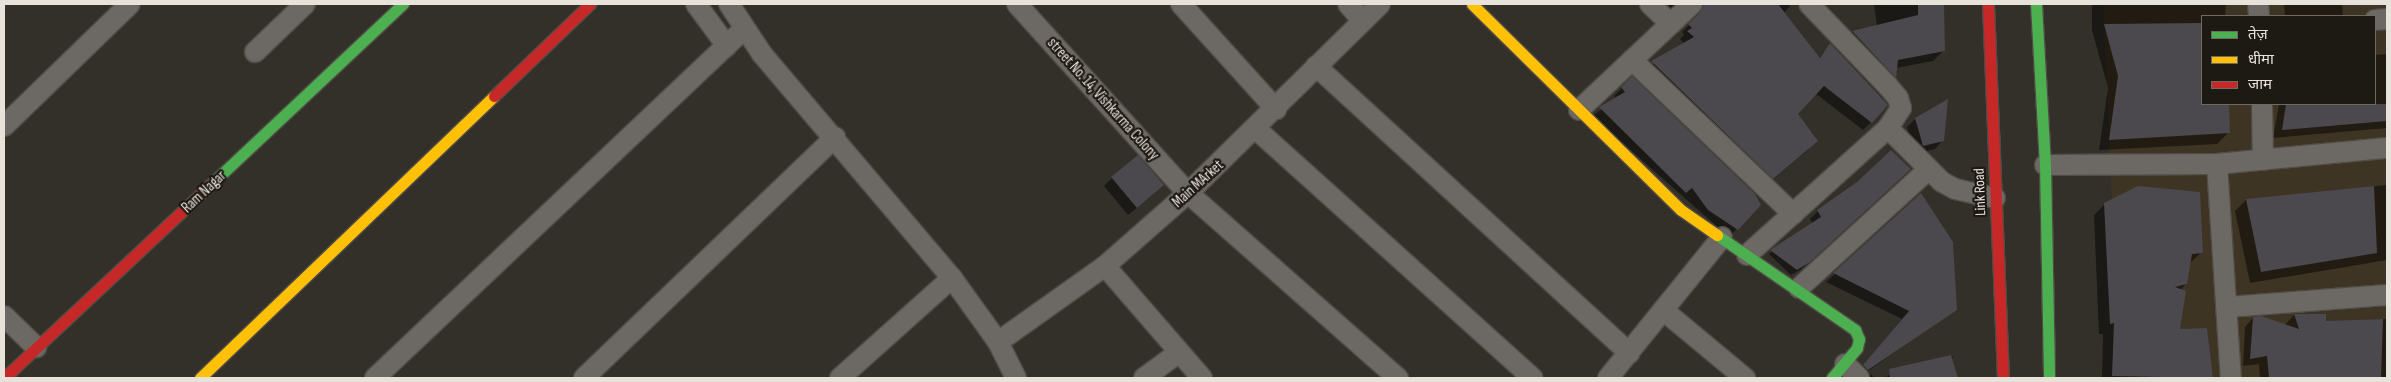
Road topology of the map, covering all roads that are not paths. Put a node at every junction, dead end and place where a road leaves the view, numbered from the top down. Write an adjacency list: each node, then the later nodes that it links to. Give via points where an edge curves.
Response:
1 (130, 4): 27 (street)
2 (305, 4): 21 (street)
3 (403, 4): 49 (street, Ram Nagar)
4 (590, 4): 54 (street)
5 (696, 4): 20 (street)
6 (729, 4): 19 (street)
7 (1018, 4): 36 (street, street No. 14, Vishkarma Colony)
8 (1181, 4): 25 (street)
9 (1348, 4): 17 (street)
10 (1380, 4): 17 (street, Main MArket)
11 (1472, 4): 26 (street)
12 (1650, 4): 18 (street)
13 (1692, 4): 18 (street)
14 (1809, 4): 28 (street, via 1898,98 1901,108)
15 (1988, 4): 37 (street, Link Road)
16 (2036, 4): 34 (street)
17 (1362, 20): 23 (street, Main MArket)
18 (1671, 24): 22 (street)
19 (743, 30): 20 (street); 30 (street)
20 (727, 46): 55 (street)
21 (255, 52)
22 (1632, 60): 26 (street); 38 (street)
23 (1316, 66): 25 (street, Main MArket); 51 (street)
24 (2262, 105): 32 (street)
25 (1276, 109): 29 (street, Main MArket)
26 (1579, 110): 39 (street, via 1682,210)
27 (4, 126)
28 (1888, 128): 35 (street); 38 (street)
29 (1256, 129): 36 (street, Main MArket); 62 (street)
30 (834, 137): 42 (street); 56 (street)
31 (2387, 148): 32 (street)
32 (2263, 160): 33 (street)
33 (2217, 164): 34 (street); 45 (street)
34 (2045, 165): 67 (street)
35 (1928, 170): 37 (street, via 1955,189); 43 (street)
36 (1188, 193): 41 (street, Main MArket); 61 (street, street No. 14, Vishkarma Colony)
37 (1995, 198): 66 (street, Link Road)
38 (1793, 214): 40 (street)
39 (1722, 237): 40 (street); 46 (street)
40 (1747, 255): 43 (street)
41 (1104, 266): 48 (street, Main MArket); 50 (street)
42 (952, 278): 48 (street); 57 (street)
43 (1799, 288): 52 (street, via 1855,330 1859,339 1857,348)
44 (2387, 295): 45 (street)
45 (2228, 306): 68 (street)
46 (1663, 310): 51 (street); 64 (street)
47 (4, 316): 49 (street)
48 (998, 342): 58 (street)
49 (36, 347): 53 (street, Ram Nagar)
50 (1178, 353): 59 (street); 60 (street)
51 (1629, 353): 63 (street)
52 (1838, 371): 65 (street)
53 (4, 378)
54 (200, 378)
55 (375, 378)
56 (584, 378)
57 (840, 378)
58 (1016, 378)
59 (1144, 378)
60 (1202, 378)
61 (1398, 378)
62 (1533, 378)
63 (1608, 378)
64 (1745, 378)
65 (1858, 378)
66 (2003, 378)
67 (2049, 378)
68 (2231, 378)

